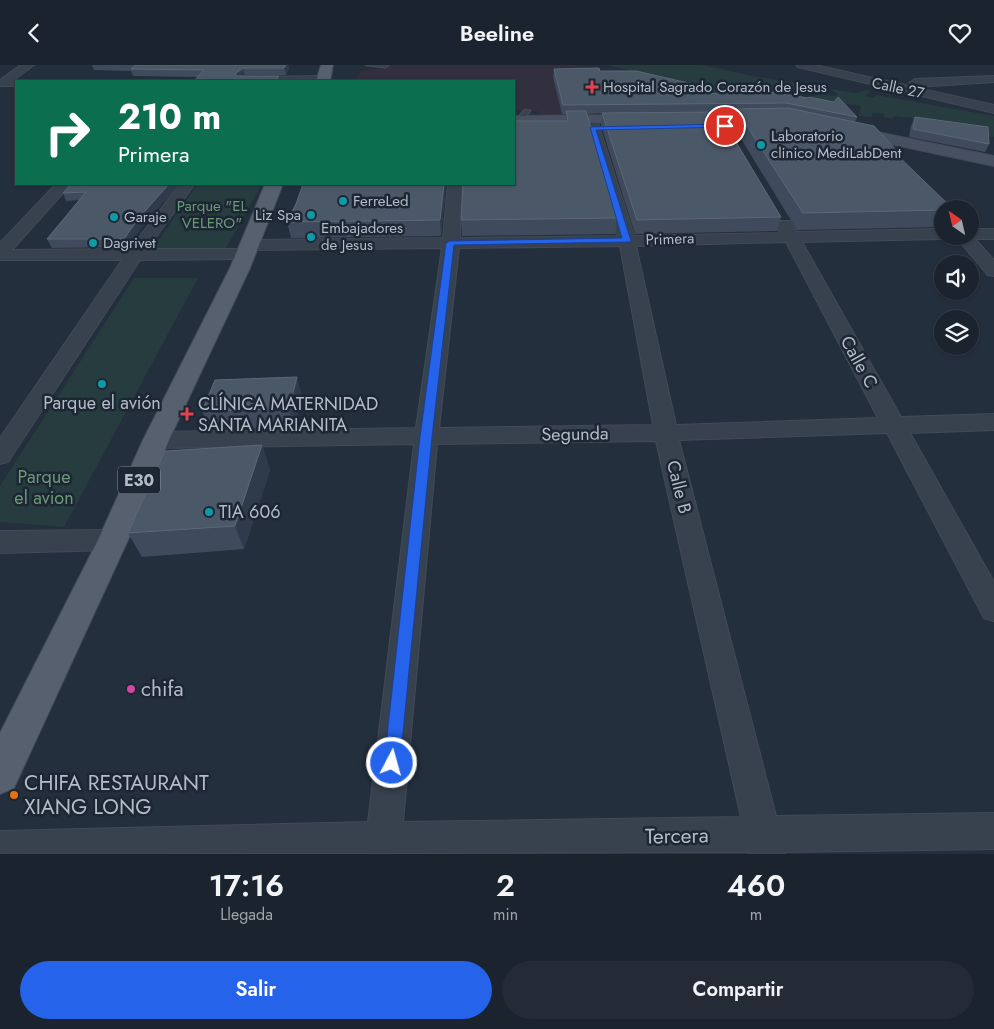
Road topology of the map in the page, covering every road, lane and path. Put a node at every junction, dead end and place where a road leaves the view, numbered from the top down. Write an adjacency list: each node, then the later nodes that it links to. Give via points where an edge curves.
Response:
1 (28, 65): 10 (street)
2 (369, 65): 3 (lane)
3 (385, 65)
4 (802, 65): 5 (street, Calle 27)
5 (811, 67): 7 (street, Calle 27)
6 (324, 72): 9 (street)
7 (844, 77): 8 (street, via 900,83); 12 (street, Calle 27)
8 (994, 79)
9 (254, 80)
10 (1, 83): 11 (street)
11 (15, 83)
12 (994, 109)
13 (518, 121): 17 (street)
14 (783, 122): 16 (street, via 725,126)
15 (650, 123): 17 (street)
16 (669, 123)
17 (592, 124): 31 (street, Calle B)
18 (829, 127): 19 (street)
19 (875, 136): 20 (street); 21 (street)
20 (893, 157)
21 (994, 161)
22 (63, 185): 34 (street)
23 (187, 185): 36 (street)
24 (274, 185): 35 (main road, E30)
25 (455, 185): 32 (street)
26 (775, 211): 30 (street, Calle C)
27 (934, 234): 30 (street, Primera)
28 (979, 234): 29 (street)
29 (994, 234)
30 (790, 236): 31 (street, Primera); 40 (street, Calle C)
31 (626, 241): 32 (street, Primera); 41 (street, Calle B)
32 (450, 243): 35 (street, Primera); 42 (street)
33 (971, 245): 38 (street)
34 (0, 254): 36 (street)
35 (244, 255): 36 (street, Primera); 43 (main road, E30)
36 (130, 261): 37 (street); 44 (street)
37 (0, 264)
38 (994, 271)
39 (994, 422): 40 (street, Segunda)
40 (894, 424): 41 (street, Segunda); 47 (street, Calle C)
41 (666, 433): 42 (street, Segunda); 51 (street, Calle B)
42 (426, 437): 43 (street, Segunda); 52 (street)
43 (156, 440): 45 (main road, E30)
44 (0, 456)
45 (113, 540): 46 (street); 49 (main road, E30)
46 (0, 542)
47 (984, 570): 48 (street, Calle C)
48 (994, 609)
49 (0, 774)
50 (994, 831): 51 (street, Tercera)
51 (765, 845): 52 (street, Tercera)
52 (383, 847): 53 (street, Tercera)
53 (0, 849)

